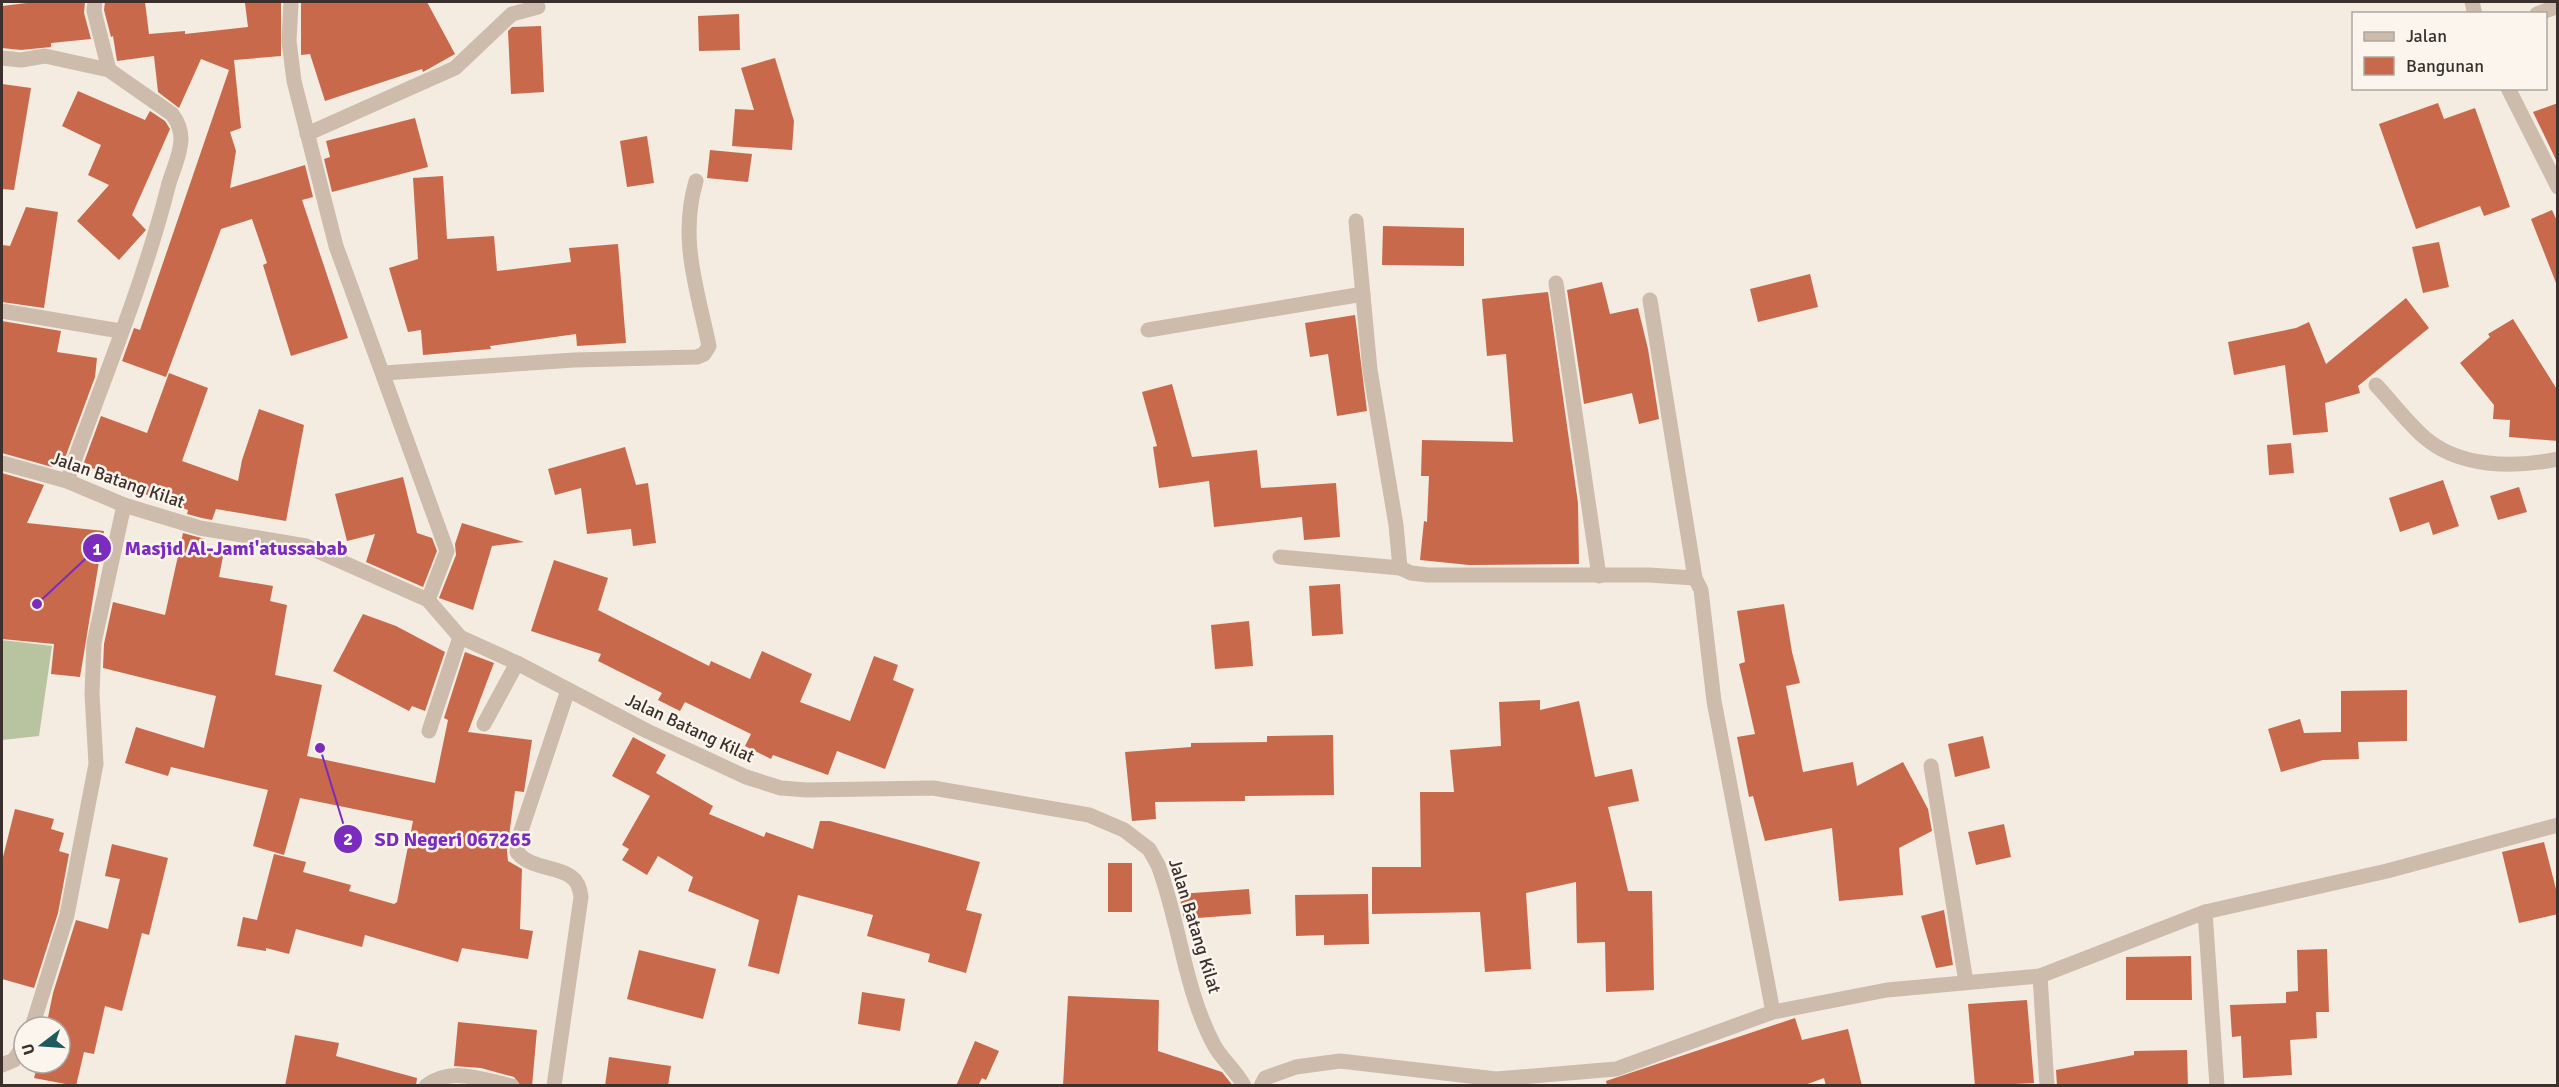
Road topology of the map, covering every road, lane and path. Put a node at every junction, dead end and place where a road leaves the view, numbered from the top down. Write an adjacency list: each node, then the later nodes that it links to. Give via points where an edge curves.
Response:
1 (94, 2): 7 (street)
2 (291, 2): 9 (street, via 289,41)
3 (2558, 6): 5 (street)
4 (538, 7): 9 (street, via 512,14 455,68)
5 (2542, 12)
6 (2, 58): 7 (street, via 45,56)
7 (109, 70): 18 (street, via 172,114 182,137 158,226)
8 (2509, 90): 11 (street)
9 (307, 134): 19 (street, via 336,246)
10 (696, 181): 19 (street, via 687,233 709,346 704,354)
11 (2558, 187)
12 (1356, 221): 14 (street)
13 (1556, 283): 27 (street)
14 (1363, 294): 17 (street); 26 (street, via 1370,370)
15 (1650, 300): 28 (street)
16 (2, 311): 18 (street)
17 (1148, 330)
18 (120, 331): 23 (street)
19 (384, 372): 29 (street, via 447,551)
20 (2376, 386): 21 (street, via 2424,438 2450,455 2492,464)
21 (2558, 459)
22 (2, 463): 23 (street, Jalan Batang Kilat)
23 (67, 481): 24 (street, Jalan Batang Kilat)
24 (124, 506): 29 (street, Jalan Batang Kilat, via 200,528 306,546); 41 (street, via 94,644 96,764 67,915)
25 (1280, 556): 26 (street)
26 (1400, 568): 27 (street, via 1428,575)
27 (1599, 576): 28 (street)
28 (1695, 578): 40 (street, via 1701,590 1714,701)
29 (428, 600): 30 (street, Jalan Batang Kilat)
30 (460, 637): 31 (street, Jalan Batang Kilat); 34 (street)
31 (518, 663): 32 (street, Jalan Batang Kilat); 33 (street)
32 (568, 690): 44 (street, via 517,852 525,861 573,876 580,885); 45 (street, Jalan Batang Kilat, via 707,761 781,788 933,788 1089,815 1124,830 1149,849 1158,865 1200,1009 1215,1046)
33 (484, 724)
34 (429, 731)
35 (1931, 766): 39 (street)
36 (2558, 825): 37 (street, via 2387,871)
37 (2205, 912): 38 (street); 48 (street)
38 (2040, 976): 39 (street); 47 (street)
39 (1966, 982): 40 (street, via 1887,990)
40 (1773, 1012): 46 (street, via 1616,1069 1496,1079 1340,1061 1296,1067 1265,1077)
41 (36, 1015)
42 (426, 1086): 43 (street, via 440,1076 454,1074)
43 (512, 1086)
44 (554, 1086)
45 (1244, 1086)
46 (1261, 1086)
47 (2046, 1086)
48 (2217, 1086)

